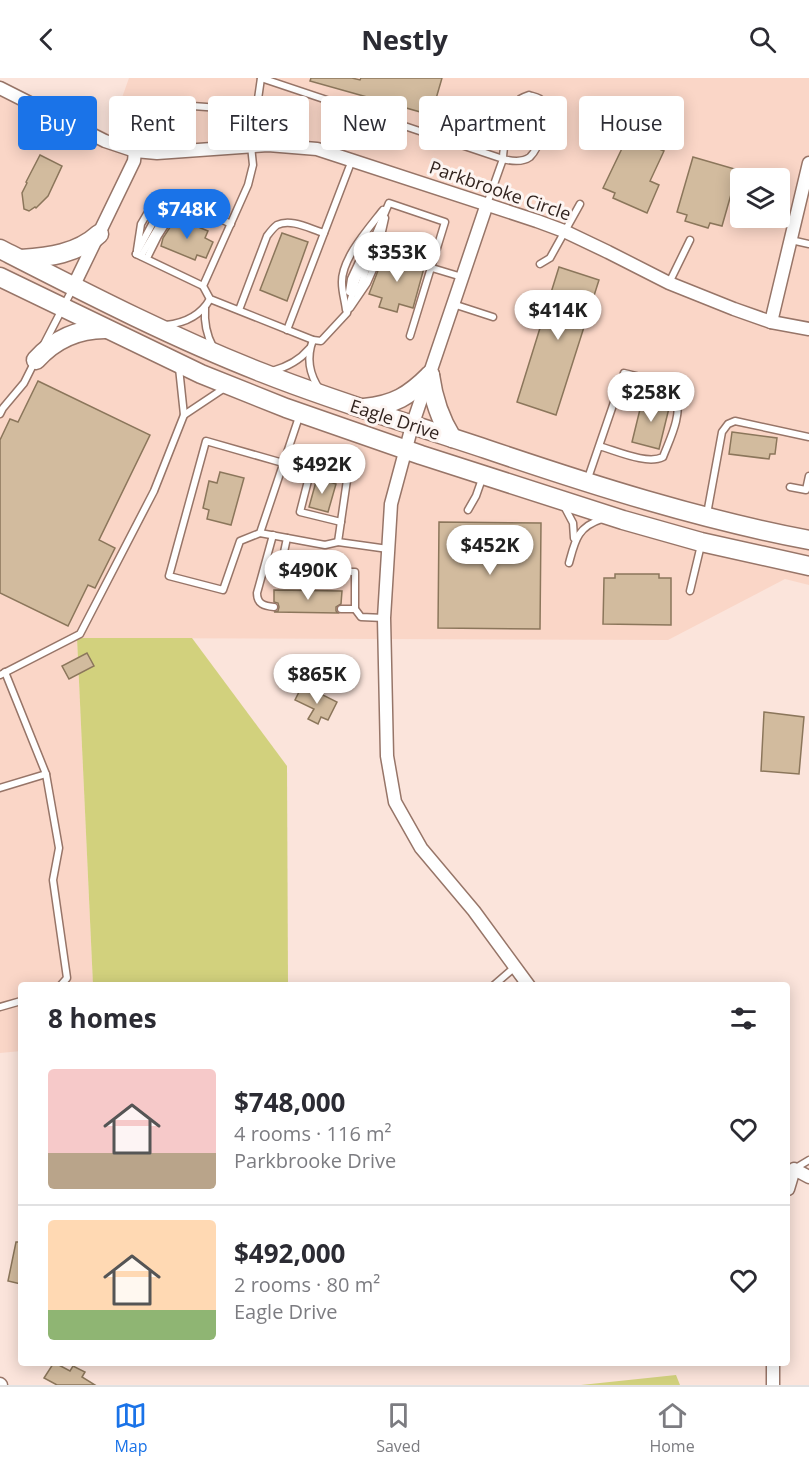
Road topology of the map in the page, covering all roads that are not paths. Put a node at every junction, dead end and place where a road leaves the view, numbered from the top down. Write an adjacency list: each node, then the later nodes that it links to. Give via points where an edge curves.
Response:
1 (261, 78): 3 (lane); 9 (lane)
2 (0, 88): 8 (street, Parkbrooke Circle, via 105,141)
3 (258, 96)
4 (208, 107): 8 (lane, via 150,103)
5 (309, 148): 10 (street, Parkbrooke Circle)
6 (208, 149): 8 (street, Parkbrooke Circle)
7 (255, 150): 16 (lane, via 248,185)
8 (135, 151): 19 (street, via 134,161)
9 (502, 159): 9 (lane, via 528,158 539,144 547,110 539,98 529,95 517,104); 14 (lane)
10 (352, 160): 14 (street, Parkbrooke Circle); 18 (lane)
11 (809, 163): 21 (street)
12 (177, 198): 16 (lane); 24 (lane, via 158,236); 24 (lane, via 164,202); 24 (lane, via 154,202 141,224)
13 (388, 203): 27 (lane, via 445,222); 38 (lane, via 356,280); 38 (lane, via 374,267); 38 (lane, via 348,258 342,280)
14 (487, 204): 17 (street, Parkbrooke Circle); 29 (street)
15 (580, 204): 17 (lane)
16 (231, 224): 31 (lane)
17 (564, 231): 26 (lane, via 550,258); 30 (street, Parkbrooke Circle)
18 (324, 233): 37 (lane, via 295,223 274,226); 44 (lane)
19 (99, 234): 25 (street, via 84,246 64,253); 32 (street)
20 (690, 240): 30 (lane)
21 (791, 240): 22 (lane); 40 (street)
22 (809, 244)
23 (0, 249): 25 (street, Eagle Drive)
24 (141, 256): 31 (lane)
25 (19, 259): 32 (street, Eagle Drive)
26 (540, 264)
27 (432, 268): 29 (lane); 45 (lane)
28 (0, 277): 35 (street, Eagle Drive)
29 (462, 278): 34 (street)
30 (669, 283): 40 (street, Parkbrooke Circle)
31 (203, 286): 33 (lane)
32 (73, 287): 35 (lane); 41 (street, Eagle Drive)
33 (210, 299): 36 (lane); 37 (lane)
34 (453, 304): 39 (lane); 52 (street)
35 (62, 307): 42 (street, Eagle Drive); 49 (lane)
36 (205, 307): 41 (lane, via 183,322); 48 (lane, via 204,325)
37 (239, 310): 44 (lane)
38 (347, 313): 46 (lane, via 321,341)
39 (493, 317)
40 (771, 322): 43 (street, Parkbrooke Circle)
41 (153, 325): 48 (street, Eagle Drive)
42 (106, 329): 49 (street, via 62,338); 50 (street, Eagle Drive)
43 (809, 329)
44 (287, 330): 46 (lane)
45 (410, 336)
46 (313, 340): 47 (lane)
47 (309, 349): 51 (lane, via 296,362); 54 (lane, via 311,373)
48 (217, 354): 51 (street, Eagle Drive)
49 (36, 360): 57 (lane)
50 (179, 363): 53 (street, Eagle Drive); 58 (lane)
51 (264, 374): 54 (street, Eagle Drive)
52 (430, 375): 55 (street, via 404,398); 59 (street); 61 (street, via 436,405)
53 (229, 385): 56 (street, Eagle Drive); 58 (lane)
54 (325, 396): 55 (street, Eagle Drive)
55 (360, 409): 59 (street, Eagle Drive)
56 (300, 413): 63 (street, Eagle Drive); 64 (lane)
57 (0, 414)
58 (184, 415): 90 (lane, via 154,491 80,634)
59 (412, 426): 61 (street, Eagle Drive); 63 (street)
60 (809, 437): 73 (lane, via 735,421 728,424 722,432)
61 (452, 438): 68 (street, Eagle Drive)
62 (599, 446): 62 (lane, via 644,459 656,461 663,457 678,417 677,392 624,373); 68 (lane)
63 (405, 450): 66 (street, Eagle Drive); 82 (street, via 391,504)
64 (283, 463): 65 (lane); 75 (lane); 75 (lane, via 206,441 169,576 223,590 240,541)
65 (312, 469): 74 (lane, via 347,480); 74 (lane, via 300,512)
66 (483, 476): 70 (street, Eagle Drive); 71 (lane)
67 (809, 476): 69 (lane, via 806,490)
68 (587, 483): 73 (street, Eagle Drive)
69 (790, 487)
70 (559, 500): 72 (street, Eagle Drive); 80 (lane, via 573,523)
71 (468, 510)
72 (613, 517): 80 (lane, via 590,524); 81 (street, Eagle Drive)
73 (706, 517): 78 (street, Eagle Drive)
74 (341, 522): 79 (lane)
75 (260, 533): 76 (lane)
76 (273, 535): 77 (lane); 86 (lane, via 257,599)
77 (286, 538): 79 (lane, via 325,545); 88 (lane, via 280,570 355,572)
78 (809, 540)
79 (338, 542): 82 (lane)
80 (574, 542): 83 (lane)
81 (702, 542): 84 (street, Eagle Drive); 85 (lane)
82 (388, 549): 89 (street)
83 (569, 563)
84 (809, 566)
85 (690, 591)
86 (274, 608)
87 (341, 609): 88 (lane)
88 (355, 609): 89 (lane, via 361,617)
89 (384, 618): 93 (street, via 387,756 395,802 421,848)
90 (2, 674): 91 (lane)
91 (46, 774): 92 (lane); 94 (lane, via 59,848 53,880 67,978)
92 (0, 788)
93 (515, 967): 95 (lane); 96 (street)
94 (64, 982)
95 (498, 982)
96 (526, 982)
97 (18, 1002): 98 (lane)
98 (0, 1006)
99 (809, 1160): 100 (lane)
100 (791, 1168): 101 (street)
101 (809, 1177)
102 (773, 1366): 103 (street)
103 (773, 1385)

